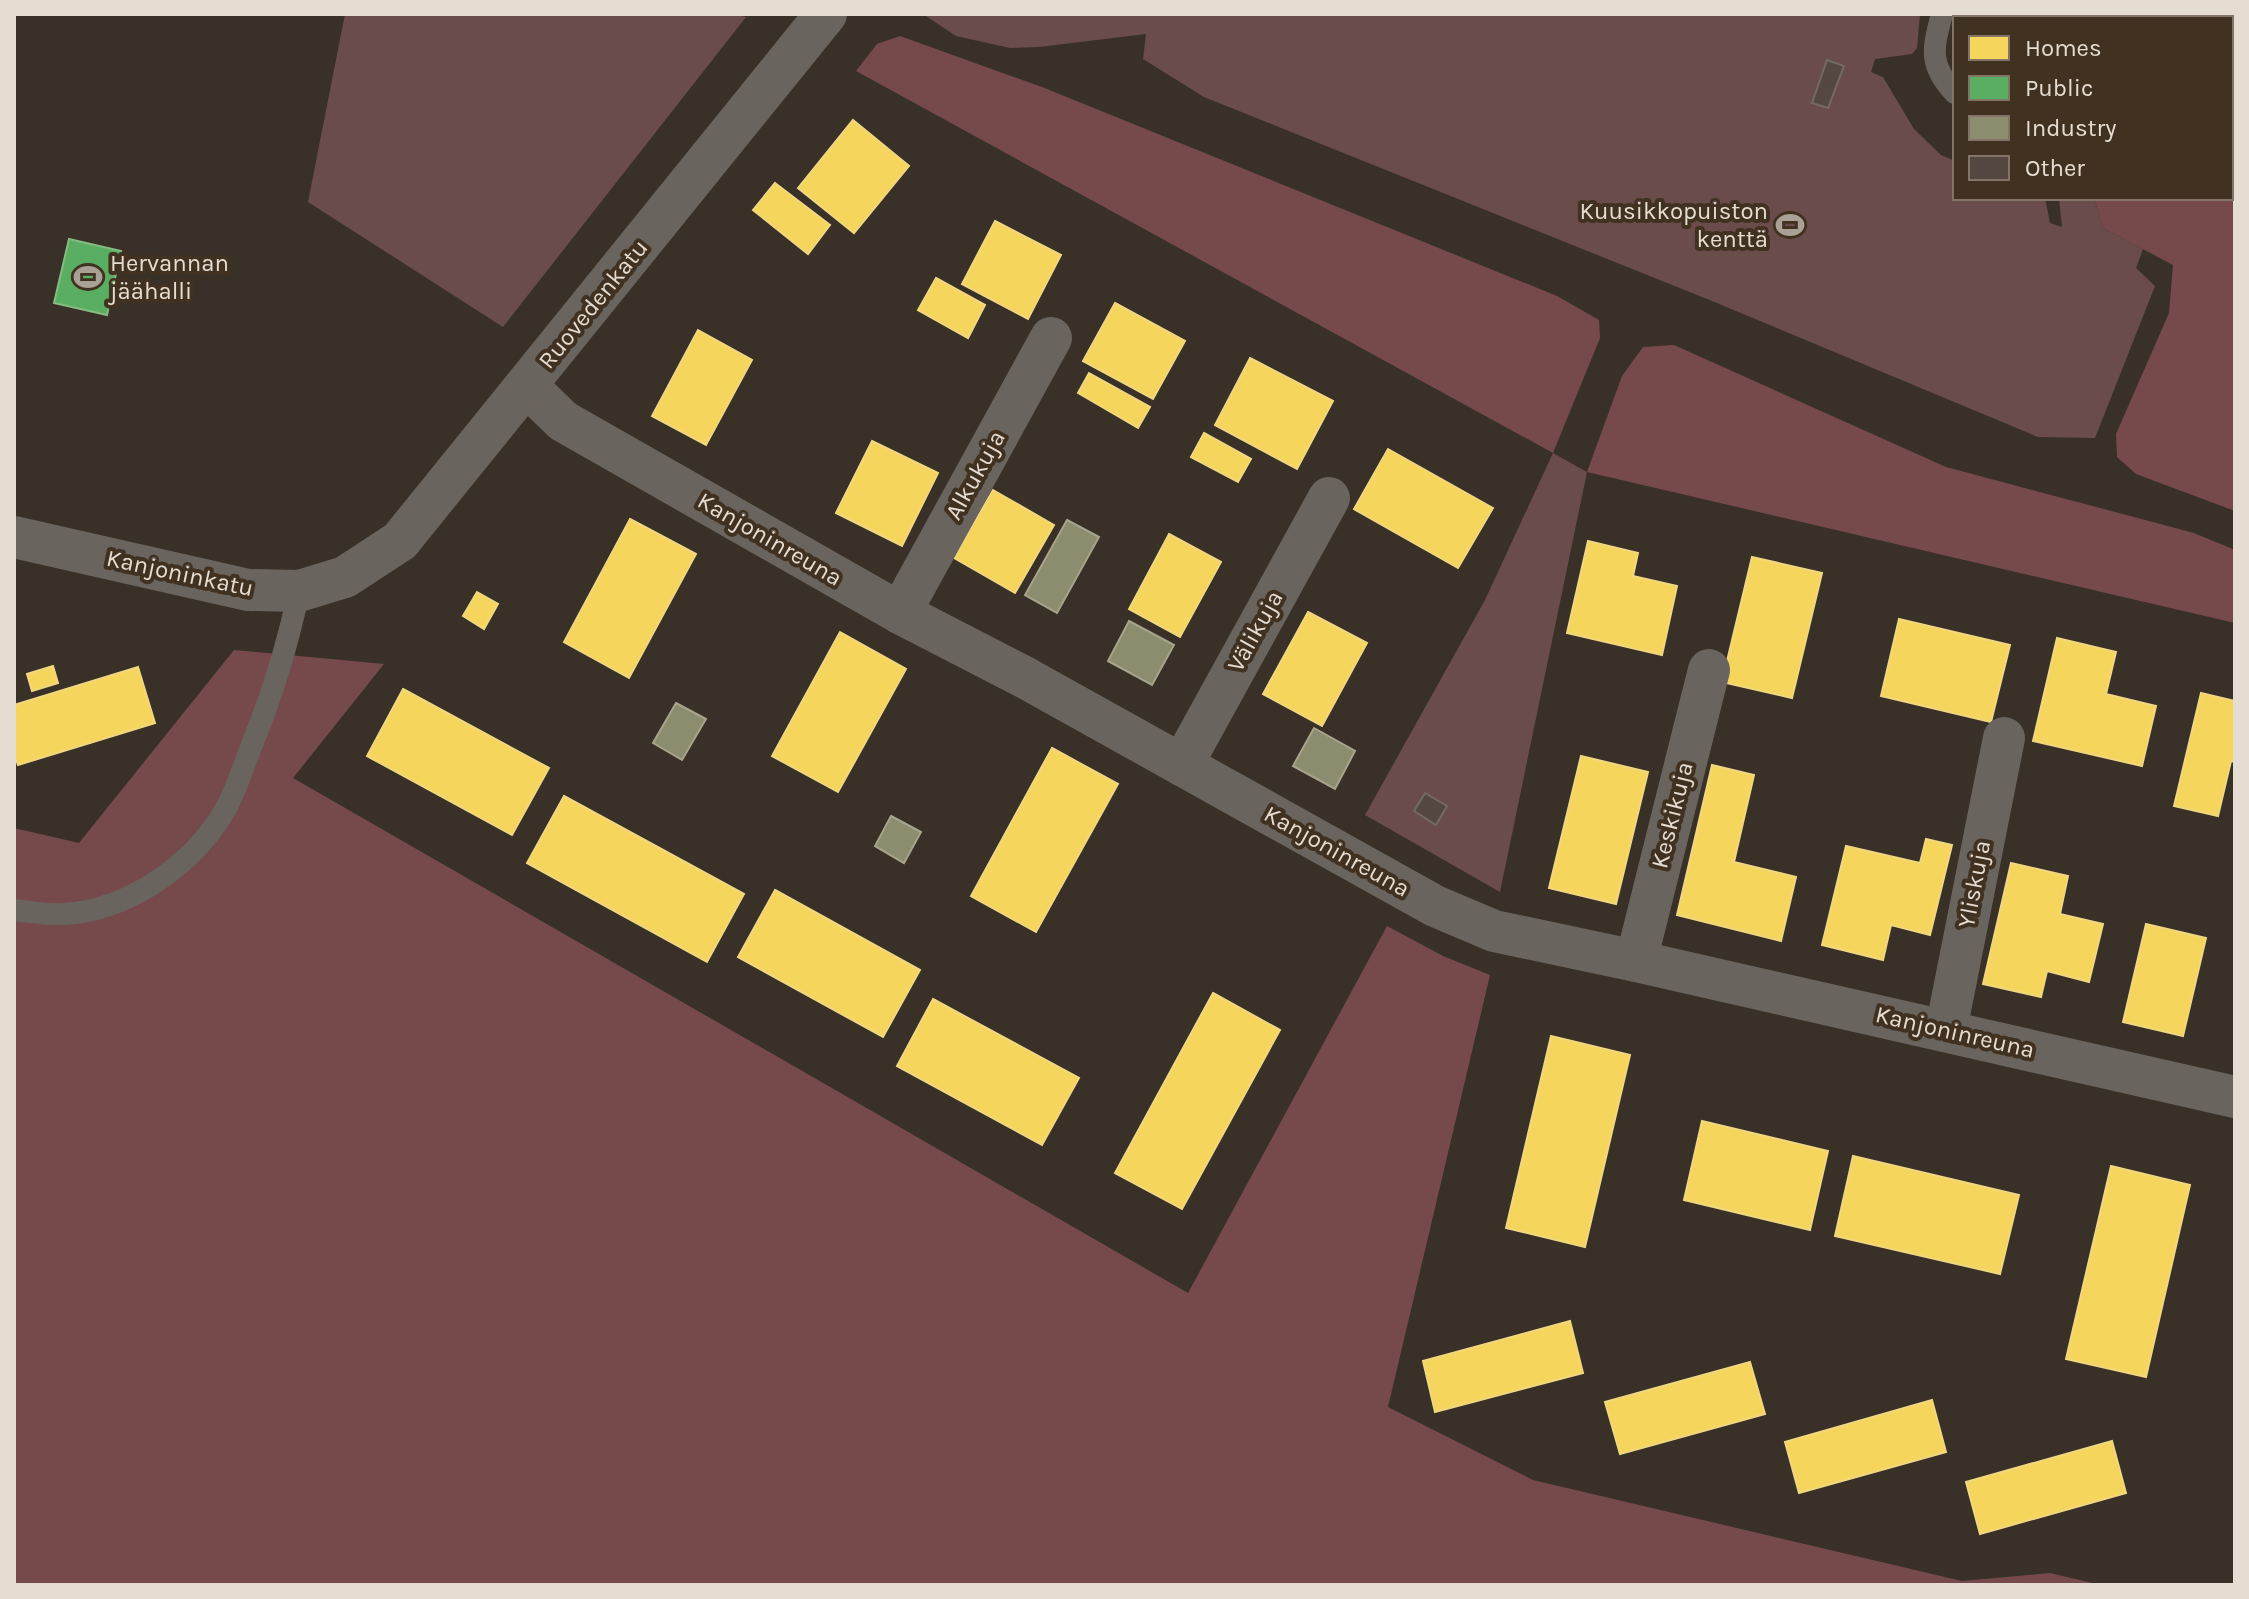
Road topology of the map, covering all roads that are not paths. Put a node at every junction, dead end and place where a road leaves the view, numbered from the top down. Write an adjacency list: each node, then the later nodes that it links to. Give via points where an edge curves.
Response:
1 (1942, 14): 3 (lane, via 1932,51)
2 (812, 19): 5 (street, Ruovedenkatu)
3 (1953, 91)
4 (1051, 338): 10 (street, Alkukuja)
5 (527, 386): 8 (street, Ruovedenkatu, via 400,541); 10 (street, Kanjoninreuna, via 563,421)
6 (1329, 498): 13 (street, Välikuja)
7 (14, 537): 9 (street, Kanjoninkatu, via 248,590)
8 (345, 577): 9 (street, Kanjoninkatu)
9 (299, 591): 14 (lane, via 288,644 231,795 191,855 144,890 105,905 63,914)
10 (900, 613): 13 (street, Kanjoninreuna)
11 (1709, 670): 15 (street, Keskikuja)
12 (2004, 738): 16 (street, Yliskuja)
13 (1182, 765): 15 (street, Kanjoninreuna, via 1435,906 1494,931)
14 (14, 910)
15 (1636, 961): 16 (street, Kanjoninreuna)
16 (1946, 1030): 17 (street, Kanjoninreuna)
17 (2235, 1097)

